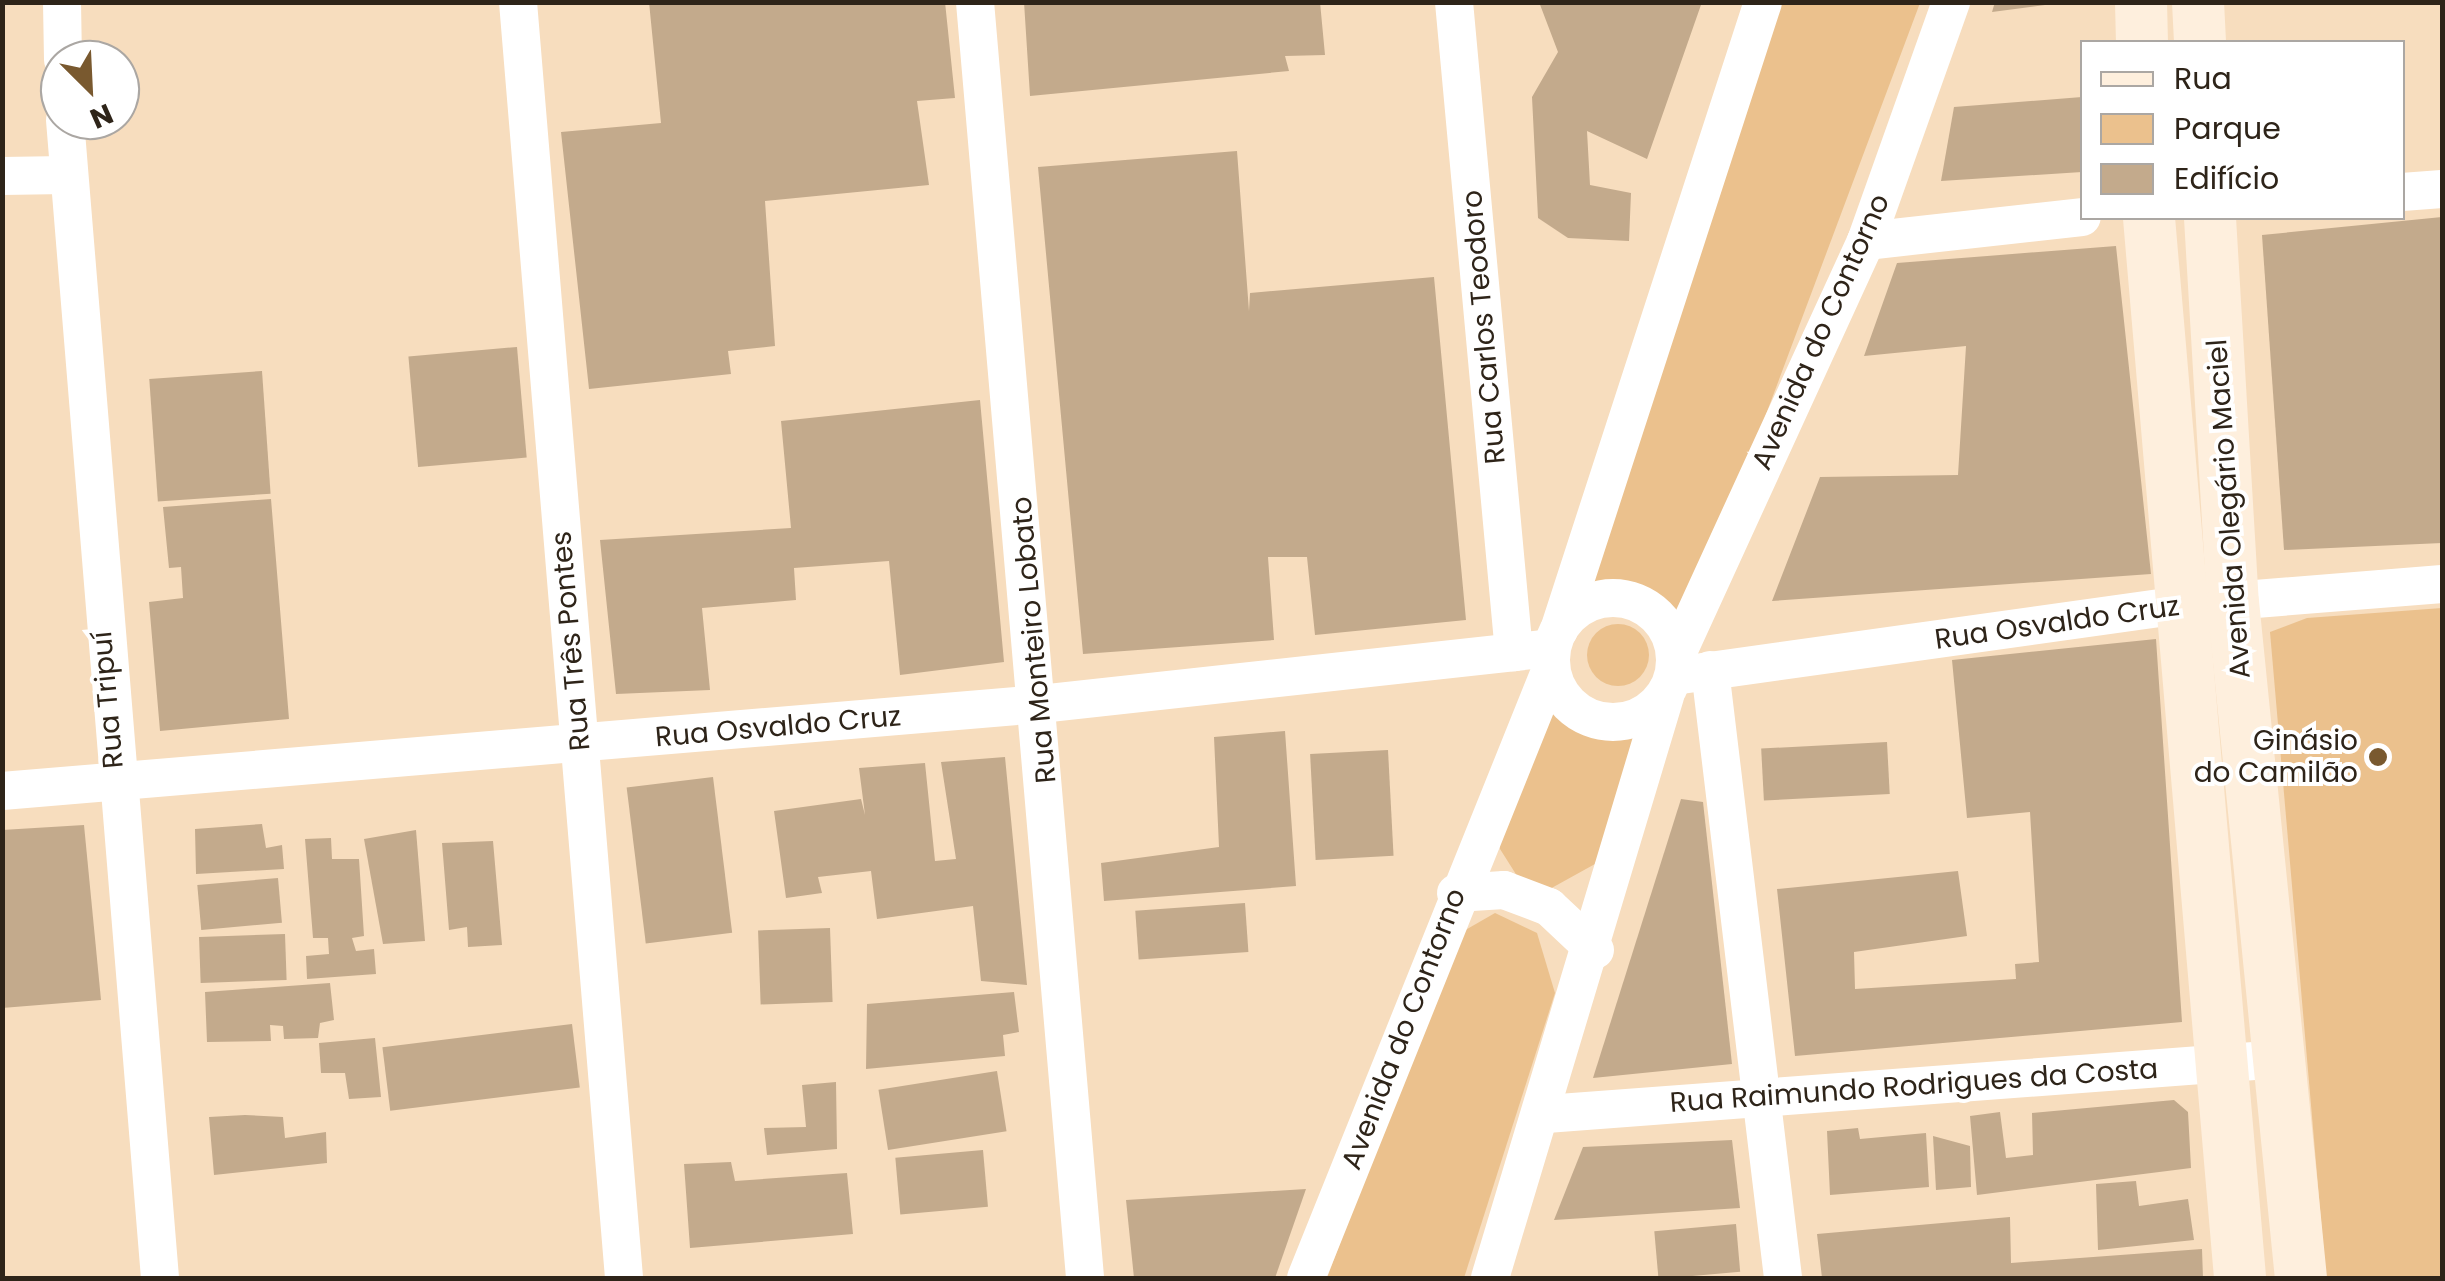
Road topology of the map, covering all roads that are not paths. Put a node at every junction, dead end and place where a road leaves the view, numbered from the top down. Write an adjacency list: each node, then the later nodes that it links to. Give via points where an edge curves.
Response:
1 (62, 2): 9 (street)
2 (518, 2): 27 (street, Rua Três Pontes)
3 (975, 2): 26 (street, Rua Monteiro Lobato)
4 (1454, 2): 24 (street, Rua Carlos Teodoro)
5 (1763, 2): 24 (street, Avenida do Contorno)
6 (1950, 2): 20 (street, Avenida do Contorno)
7 (2141, 2): 10 (main road)
8 (2198, 2): 11 (main road)
9 (63, 40)
10 (2142, 40)
11 (2200, 40)
12 (65, 140): 13 (street, Rua Tripuí)
13 (66, 175): 14 (street); 28 (street, Rua Tripuí)
14 (2, 176)
15 (2442, 189): 16 (street)
16 (2405, 192)
17 (2080, 217): 20 (street)
18 (2149, 220): 23 (main road, Avenida Olegário Maciel)
19 (2210, 220): 22 (main road, Avenida Olegário Maciel)
20 (1866, 241): 25 (street, Avenida do Contorno)
21 (2442, 584): 22 (street, Rua Osvaldo Cruz)
22 (2233, 602): 23 (street, Rua Osvaldo Cruz); 32 (main road, Avenida Olegário Maciel)
23 (2181, 605): 25 (street, Rua Osvaldo Cruz); 33 (main road, Avenida Olegário Maciel)
24 (1544, 650): 25 (street, via 1570,706 1599,721 1631,720); 25 (street, via 1588,603 1628,599 1662,619); 26 (street, Rua Osvaldo Cruz); 30 (street, Avenida do Contorno)
25 (1681, 675): 31 (street, Avenida do Contorno); 34 (street)
26 (1040, 704): 27 (street, Rua Osvaldo Cruz); 38 (street, Rua Monteiro Lobato)
27 (579, 744): 28 (street, Rua Osvaldo Cruz); 37 (street, Rua Três Pontes)
28 (115, 781): 29 (street, Rua Osvaldo Cruz); 36 (street, Rua Tripuí)
29 (2, 790)
30 (1456, 893): 31 (street, via 1504,890 1549,908); 39 (street, Avenida do Contorno)
31 (1595, 950): 35 (street, Avenida do Contorno)
32 (2282, 1059): 33 (street, Rua Raimundo Rodrigues da Costa); 43 (main road, Avenida Olegário Maciel)
33 (2220, 1063): 34 (street, Rua Raimundo Rodrigues da Costa); 42 (main road, Avenida Olegário Maciel)
34 (1762, 1098): 35 (street, Rua Raimundo Rodrigues da Costa); 41 (street)
35 (1546, 1114): 40 (street, Avenida do Contorno)
36 (160, 1278)
37 (624, 1278)
38 (1085, 1278)
39 (1306, 1278)
40 (1490, 1278)
41 (1783, 1278)
42 (2240, 1278)
43 (2301, 1278)

